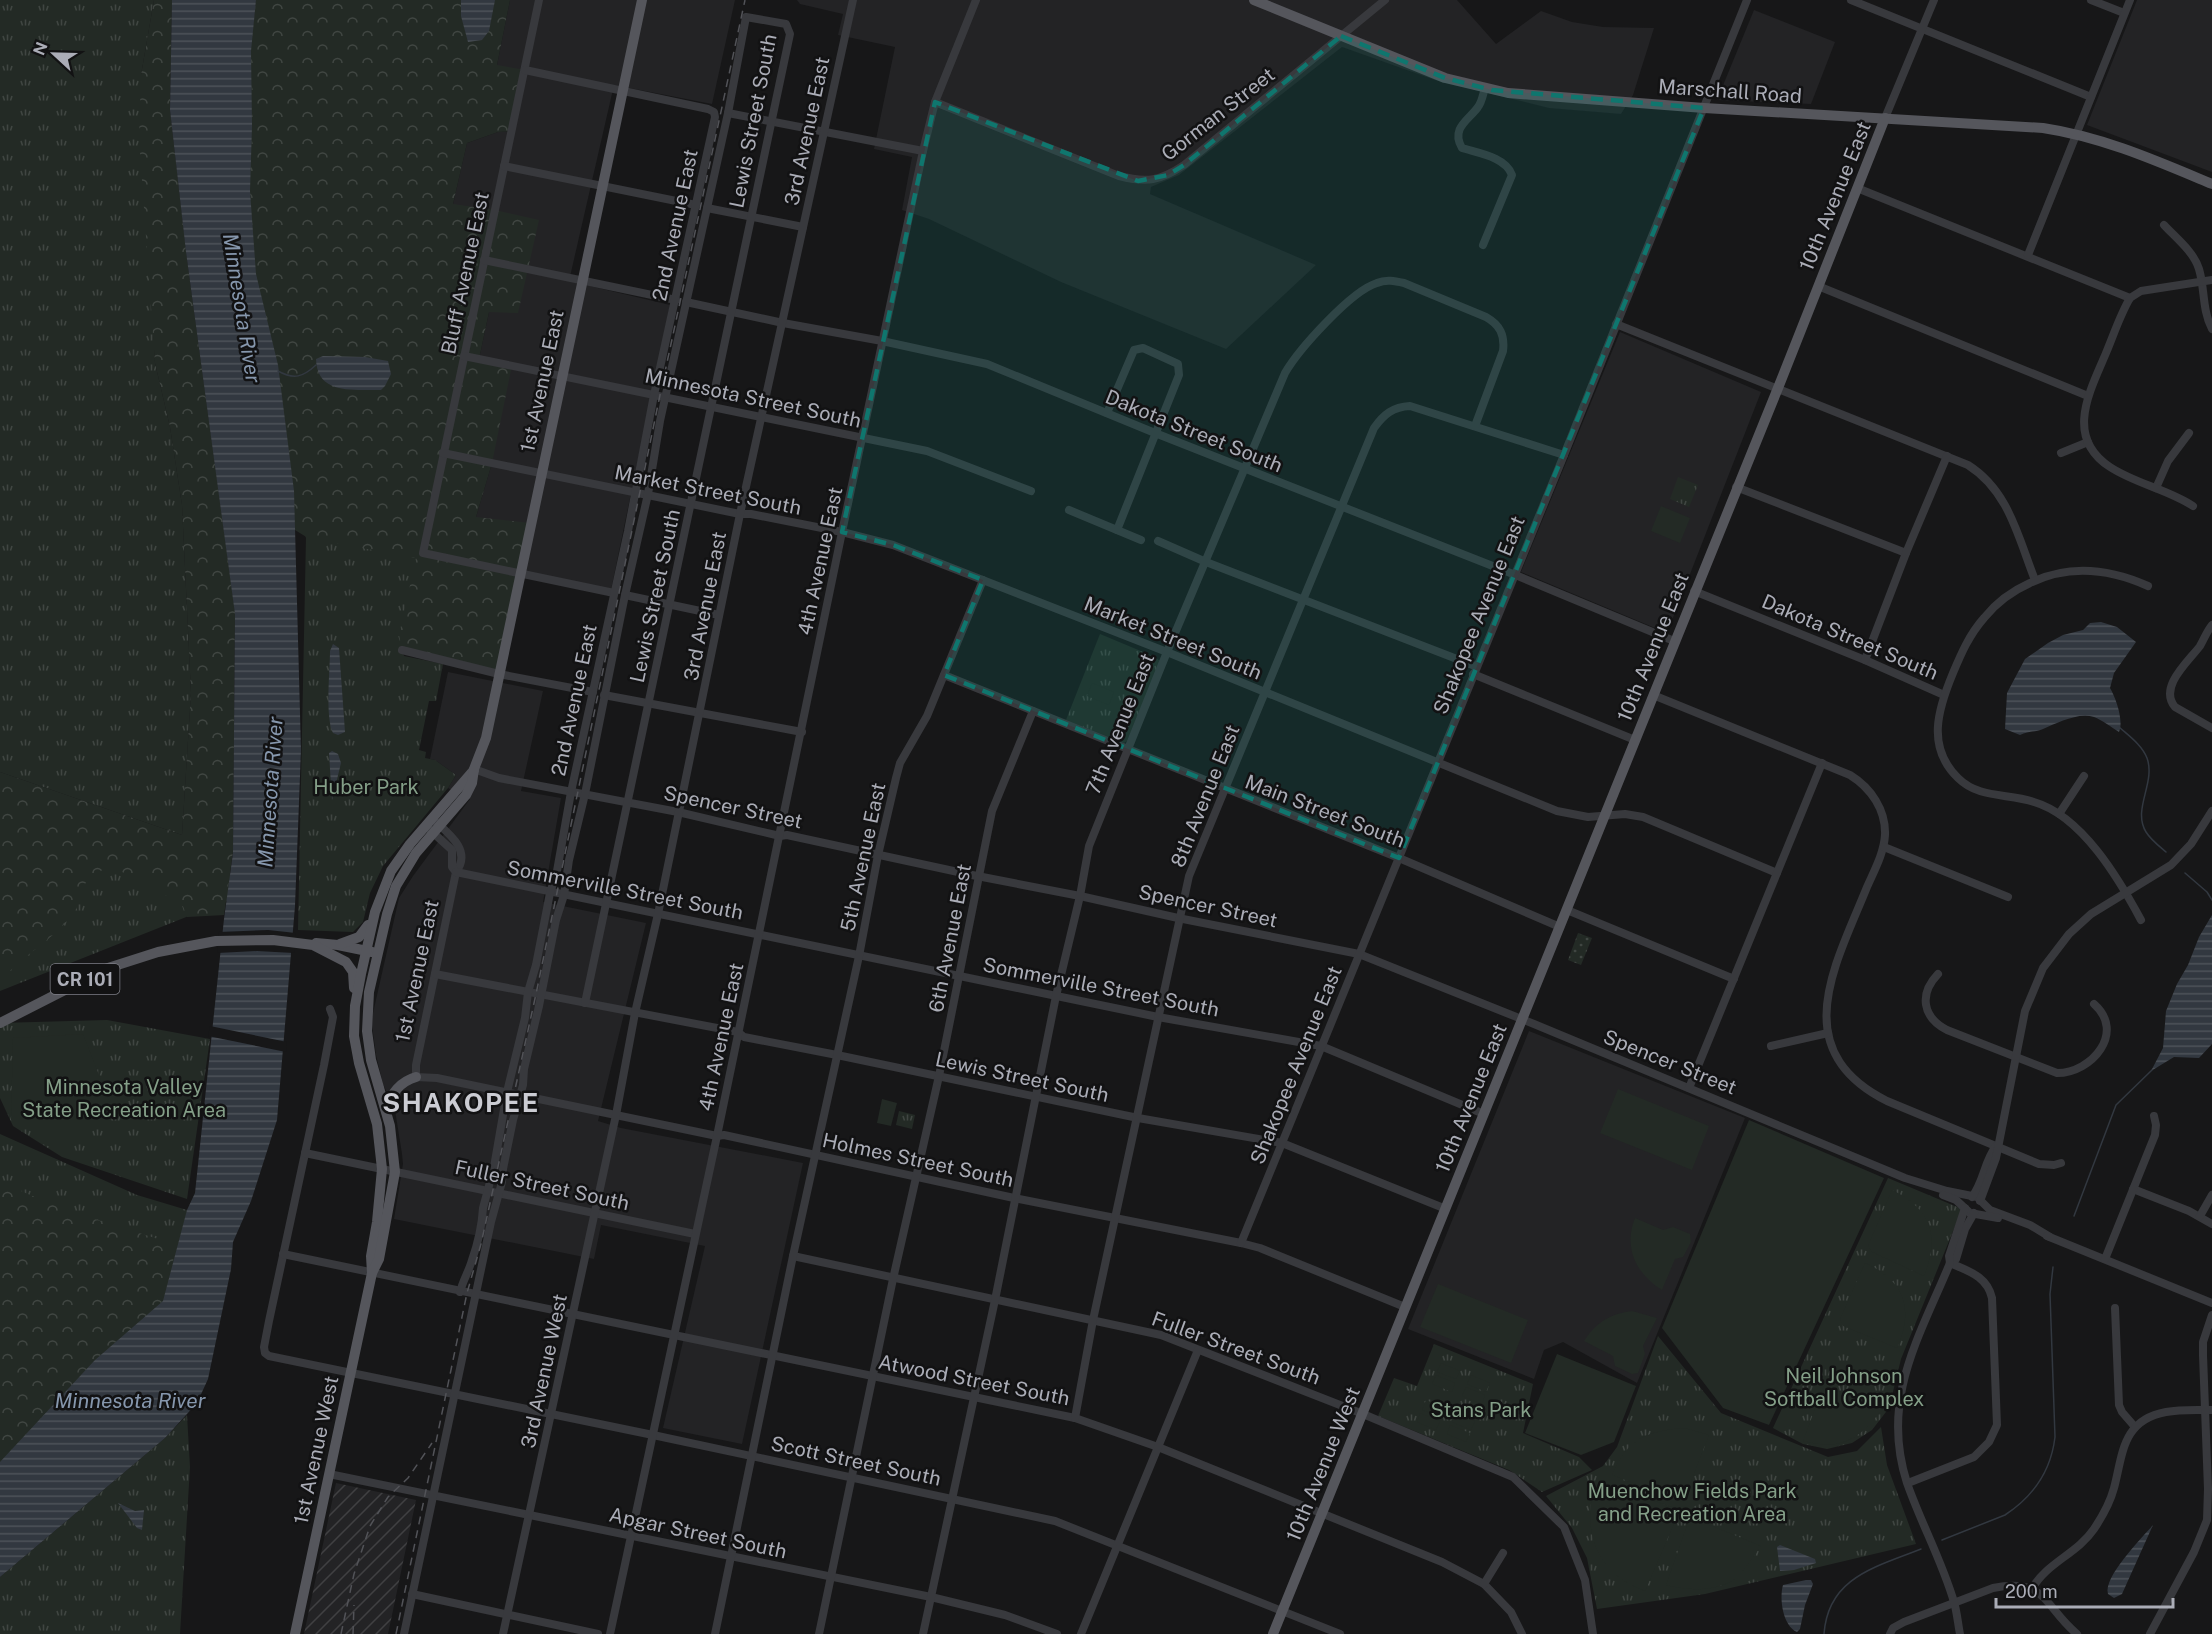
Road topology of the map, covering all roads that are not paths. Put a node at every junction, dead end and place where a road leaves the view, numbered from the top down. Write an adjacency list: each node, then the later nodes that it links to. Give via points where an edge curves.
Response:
1 (539, 0): 16 (street, Bluff Avenue East)
2 (642, 0): 18 (main road, 1st Avenue East)
3 (852, 0): 25 (street, 3rd Avenue East)
4 (976, 0): 20 (street, 4th Avenue East)
5 (1254, 0): 15 (main road, Marschall Road)
6 (1385, 0): 15 (street, Gorman Street)
7 (1747, 0): 21 (street, Shakopee Avenue East)
8 (1851, 0): 14 (street)
9 (1934, 0): 14 (street, 10th Avenue East)
10 (2091, 0): 12 (street)
11 (2130, 0): 12 (street)
12 (2124, 13): 19 (street)
13 (746, 17): 22 (street, 2nd Avenue East); 24 (street, Lewis Street South, via 786,24 790,34)
14 (1922, 29): 19 (street); 23 (street, 10th Avenue East)
15 (1341, 36): 17 (main road, Marschall Road, via 1444,78); 20 (street, Gorman Street, via 1184,165 1153,180 1119,176)
16 (525, 70): 18 (street); 28 (street, Bluff Avenue East)
17 (1485, 88): 21 (main road, Marschall Road); 37 (street, via 1478,107 1461,127 1459,144 1498,160 1512,176)
18 (622, 91): 30 (main road, 1st Avenue East); 32 (street, 2nd Avenue East, via 714,112)
19 (2091, 97): 26 (street)
20 (935, 102): 27 (street, 4th Avenue East)
21 (1704, 108): 23 (main road, Marschall Road); 49 (street, Shakopee Avenue East)
22 (728, 113): 24 (street); 33 (street, 2nd Avenue East)
23 (1886, 118): 26 (main road, Marschall Road); 31 (main road, 10th Avenue East)
24 (772, 122): 25 (street); 34 (street, Lewis Street South)
25 (824, 133): 27 (street); 36 (street, 3rd Avenue East)
26 (2076, 133): 29 (main road, Marschall Road); 38 (street)
27 (923, 151): 51 (street, 4th Avenue East)
28 (504, 166): 30 (street); 39 (street, Bluff Avenue East)
29 (2212, 184)
30 (602, 186): 32 (street); 41 (main road, 1st Avenue East)
31 (1857, 188): 38 (street); 43 (main road, 10th Avenue East)
32 (696, 205): 45 (street, 2nd Avenue East)
33 (707, 208): 34 (street); 46 (street, 2nd Avenue East)
34 (752, 217): 36 (street); 47 (street, Lewis Street South)
35 (2164, 225): 42 (street, via 2196,262)
36 (803, 227): 48 (street, 3rd Avenue East)
37 (1483, 245)
38 (2028, 255): 44 (street)
39 (484, 260): 41 (street); 52 (street, Bluff Avenue East)
40 (2212, 280): 42 (street)
41 (582, 281): 45 (street); 53 (main road, 1st Avenue East)
42 (2201, 282): 44 (street, via 2141,291); 50 (street)
43 (1818, 286): 54 (main road, 10th Avenue East); 57 (street)
44 (2130, 298): 57 (street)
45 (676, 300): 55 (street, 2nd Avenue East)
46 (686, 302): 47 (street, Dakota Street South); 56 (street, 2nd Avenue East)
47 (732, 312): 48 (street, Dakota Street South); 58 (street, Lewis Street South)
48 (783, 323): 51 (street, Dakota Street South); 60 (street, 3rd Avenue East)
49 (1616, 324): 54 (street); 68 (street, Shakopee Avenue East)
50 (2212, 329)
51 (882, 341): 59 (street, Dakota Street South, via 987,364); 64 (street, 4th Avenue East)
52 (464, 356): 53 (street, Minnesota Street South); 66 (street, Bluff Avenue East)
53 (562, 375): 55 (street, Minnesota Street South); 71 (main road, 1st Avenue East)
54 (1778, 388): 69 (street); 72 (main road, 10th Avenue East)
55 (654, 395): 56 (street, Minnesota Street South); 75 (street, 2nd Avenue East)
56 (667, 396): 58 (street, Minnesota Street South); 76 (street, 2nd Avenue East)
57 (2088, 396): 65 (street, via 2084,419)
58 (712, 407): 60 (street, Minnesota Street South); 77 (street, Lewis Street South)
59 (1107, 413): 62 (street, Dakota Street South); 62 (street, via 1134,350 1143,348 1174,361 1180,369)
60 (762, 418): 64 (street, Minnesota Street South); 81 (street, 3rd Avenue East)
61 (1475, 426): 68 (street); 70 (street, 7th Avenue East, via 1503,351 1501,331 1486,317 1404,283 1379,282 1358,294 1293,359); 79 (street, 8th Avenue East, via 1410,406 1391,410 1374,428)
62 (1155, 433): 70 (street, Dakota Street South); 82 (street)
63 (2189, 433): 73 (street, via 2168,461)
64 (862, 437): 74 (street, Minnesota Street South, via 927,451); 83 (street, 4th Avenue East)
65 (2088, 442): 67 (street); 73 (street, via 2106,465)
66 (443, 453): 71 (street, Market Street South); 88 (street, Bluff Avenue East, via 423,553)
67 (2061, 453)
68 (1564, 455): 89 (street, Shakopee Avenue East)
69 (1947, 456): 86 (street); 91 (street, via 1982,474 1995,487)
70 (1245, 470): 79 (street, Dakota Street South); 87 (street, 7th Avenue East)
71 (541, 473): 75 (street, Market Street South); 88 (main road, 1st Avenue East)
72 (1736, 488): 86 (street); 93 (main road, 10th Avenue East)
73 (2156, 488): 78 (street)
74 (1031, 491)
75 (635, 492): 76 (street, Market Street South); 94 (street, 2nd Avenue East)
76 (648, 494): 77 (street, Market Street South); 95 (street, 2nd Avenue East)
77 (692, 503): 81 (street, Market Street South); 97 (street, Lewis Street South)
78 (2193, 506)
79 (1342, 508): 89 (street, Dakota Street South); 96 (street, 8th Avenue East)
80 (1069, 510): 82 (street)
81 (740, 514): 83 (street, Market Street South); 98 (street, 3rd Avenue East)
82 (1117, 530): 84 (street)
83 (842, 532): 90 (street, Market Street South, via 893,545); 116 (street, 4th Avenue East)
84 (1141, 540)
85 (1158, 541): 87 (street)
86 (1906, 553): 103 (street)
87 (1206, 561): 96 (street); 102 (street, 7th Avenue East)
88 (520, 573): 94 (street); 105 (main road, 1st Avenue East)
89 (1513, 574): 100 (street, Dakota Street South); 104 (street, Shakopee Avenue East)
90 (983, 580): 102 (street, Market Street South); 106 (street, 5th Avenue East)
91 (2035, 580): 92 (street, via 2072,571 2096,571); 111 (street, via 2002,600 1976,628)
92 (2148, 586)
93 (1694, 591): 100 (main road, 10th Avenue East); 103 (street, Dakota Street South)
94 (614, 593): 107 (street, 2nd Avenue East)
95 (625, 595): 97 (street); 109 (street, 2nd Avenue East)
96 (1303, 599): 104 (street); 108 (street, 8th Avenue East)
97 (670, 604): 98 (street); 112 (street, Lewis Street South)
98 (719, 615): 114 (street, 3rd Avenue East)
99 (2212, 625): 115 (street, via 2169,693 2175,707)
100 (1674, 641): 110 (main road, 10th Avenue East)
101 (402, 650): 105 (street)
102 (1167, 652): 108 (street, Market Street South); 118 (street, 7th Avenue East)
103 (1865, 660): 111 (street, Dakota Street South)
104 (1474, 670): 117 (street); 119 (street, Shakopee Avenue East)
105 (499, 674): 107 (street); 121 (main road, 1st Avenue East, via 486,738)
106 (944, 675): 113 (street, Main Street South); 135 (street, 5th Avenue East, via 921,728 900,763)
107 (593, 692): 124 (street, 2nd Avenue East)
108 (1266, 692): 119 (street, Market Street South); 123 (street, 8th Avenue East)
109 (604, 695): 112 (street); 125 (street, 2nd Avenue East)
110 (1653, 695): 117 (main road, 10th Avenue East); 120 (street)
111 (1944, 695): 129 (street, Dakota Street South, via 1937,724 1938,745 1958,778 1979,792 2032,801)
112 (648, 704): 114 (street); 126 (street, Lewis Street South)
113 (1033, 711): 118 (street, Main Street South); 139 (street, 6th Avenue East, via 992,811)
114 (700, 713): 116 (street); 128 (street, 3rd Avenue East)
115 (2212, 728)
116 (802, 732): 133 (street, 4th Avenue East)
117 (1635, 740): 130 (main road, 10th Avenue East)
118 (1128, 749): 123 (street, Main Street South); 143 (street, 7th Avenue East, via 1089,846)
119 (1438, 761): 130 (street, Market Street South, via 1568,814); 136 (street, Shakopee Avenue East)
120 (1822, 763): 134 (street, via 1850,775 1872,793 1884,821); 138 (street)
121 (474, 770): 124 (street, Spencer Street); 132 (main road, 1st Avenue East)
122 (2084, 776): 129 (street)
123 (1224, 789): 136 (street, Main Street South); 149 (street, 8th Avenue East, via 1189,876)
124 (572, 792): 125 (street, Spencer Street); 140 (street, 2nd Avenue East)
125 (585, 795): 126 (street, Spencer Street); 142 (street, 2nd Avenue East)
126 (627, 802): 128 (street, Spencer Street); 145 (street, Lewis Street South)
127 (2212, 811): 131 (street)
128 (678, 812): 133 (street, Spencer Street); 148 (street, 3rd Avenue East)
129 (2060, 814): 141 (street, Dakota Street South, via 2100,856)
130 (1605, 817): 138 (street, Market Street South, via 1625,814 1643,818); 146 (main road, 10th Avenue East)
131 (2209, 823): 141 (street, via 2171,865)
132 (433, 826): 137 (street, 1st Avenue East, via 456,841 460,867); 147 (main road, 1st Avenue East, via 405,850 391,871); 158 (main road, 1st Avenue East, via 396,886)
133 (780, 836): 135 (street, Spencer Street); 152 (street, 4th Avenue East)
134 (1884, 847): 144 (street); 175 (street, via 1828,988)
135 (878, 855): 139 (street, Spencer Street); 157 (street, 5th Avenue East)
136 (1399, 858): 151 (street, Main Street South); 156 (street, Shakopee Avenue East)
137 (456, 872): 140 (street, Sommerville Street South); 159 (street, 1st Avenue East)
138 (1777, 873): 162 (street)
139 (979, 877): 143 (street, Spencer Street); 161 (street, 6th Avenue East)
140 (550, 893): 142 (street, Sommerville Street South); 163 (street, 2nd Avenue East)
141 (2126, 893): 150 (street, Dakota Street South); 179 (street, via 2080,924 2046,962 2029,998)
142 (564, 895): 145 (street, Sommerville Street South); 164 (street, 2nd Avenue East)
143 (1080, 896): 149 (street, Spencer Street); 165 (street, 7th Avenue East)
144 (2008, 897)
145 (606, 904): 148 (street, Sommerville Street South); 166 (street, Lewis Street South)
146 (1567, 910): 151 (main road, 10th Avenue East); 162 (street)
147 (375, 912): 153 (main road, CR 101, via 364,933); 155 (main road, 1st Avenue East)
148 (658, 914): 152 (street, Sommerville Street South); 169 (street, 3rd Avenue East)
149 (1178, 918): 156 (street, Spencer Street); 170 (street, 8th Avenue East)
150 (2141, 920)
151 (1560, 927): 171 (main road, 10th Avenue East)
152 (760, 934): 157 (street, Sommerville Street South); 174 (street, 4th Avenue East)
153 (338, 945): 154 (main road, CR 101); 155 (main road)
154 (316, 947): 155 (main road, CR 101); 172 (main road, via 346,962 354,977); 173 (main road, CR 101, via 279,940 216,941 181,947 132,960 84,979)
155 (360, 953): 158 (main road, CR 101); 172 (main road, 1st Avenue East)
156 (1359, 954): 171 (street, Spencer Street); 176 (street, Shakopee Avenue East)
157 (859, 956): 161 (street, Sommerville Street South); 178 (street, 5th Avenue East)
158 (377, 957): 186 (main road, 1st Avenue East, via 367,1031 370,1060)
159 (435, 974): 163 (street, Lewis Street South); 181 (street, 1st Avenue East)
160 (1938, 974): 179 (street, via 1926,996 1934,1022)
161 (960, 976): 165 (street, Sommerville Street South); 180 (street, 6th Avenue East)
162 (1734, 979): 182 (street)
163 (528, 992): 164 (street, Lewis Street South); 183 (street, 2nd Avenue East)
164 (542, 995): 166 (street, Lewis Street South); 184 (street, 2nd Avenue East)
165 (1056, 996): 170 (street, Sommerville Street South); 185 (street, 7th Avenue East)
166 (585, 1003): 169 (street, Lewis Street South)
167 (2094, 1004): 179 (street, via 2103,1014 2106,1034 2101,1049 2084,1066 2057,1073)
168 (330, 1009): 194 (street, via 333,1021)
169 (635, 1013): 174 (street, Lewis Street South); 188 (street, 3rd Avenue East)
170 (1158, 1017): 176 (street, Sommerville Street South); 190 (street, 8th Avenue East)
171 (1522, 1019): 182 (street, Spencer Street); 187 (main road, 10th Avenue East)
172 (354, 1021): 197 (main road, 1st Avenue East, via 359,1063 378,1128)
173 (0, 1023)
174 (738, 1032): 178 (street, Lewis Street South, via 744,1037); 191 (street, 4th Avenue East)
175 (1828, 1033): 177 (street); 193 (street, via 1841,1063 1864,1088)
176 (1321, 1046): 187 (street, Sommerville Street South); 192 (street, Shakopee Avenue East)
177 (1771, 1046)
178 (837, 1054): 180 (street, Lewis Street South); 195 (street, 5th Avenue East)
179 (2015, 1057): 193 (street)
180 (939, 1076): 185 (street, Lewis Street South); 199 (street, 6th Avenue East)
181 (416, 1077): 183 (street, Holmes Street South); 186 (main road, via 396,1089)
182 (1689, 1088): 200 (street, Spencer Street)
183 (507, 1092): 184 (street, Holmes Street South); 202 (street, 2nd Avenue East)
184 (520, 1095): 188 (street, Holmes Street South); 203 (street, 2nd Avenue East)
185 (1036, 1097): 190 (street, Lewis Street South); 205 (street, 7th Avenue East)
186 (385, 1108): 198 (main road, 1st Avenue East, via 394,1146)
187 (1484, 1114): 208 (main road, 10th Avenue East)
188 (616, 1115): 191 (street, Holmes Street South); 209 (street, 3rd Avenue West)
189 (2154, 1116): 201 (street, via 2155,1135)
190 (1138, 1118): 192 (street, Lewis Street South); 212 (street, 8th Avenue East)
191 (717, 1136): 195 (street, Holmes Street South); 214 (street, 4th Avenue East)
192 (1282, 1143): 208 (street, Lewis Street South); 216 (street, Shakopee Avenue East)
193 (1996, 1146): 196 (street, via 2039,1164); 206 (street, via 1996,1158)
194 (305, 1153): 197 (street, Fuller Street South); 217 (street)
195 (814, 1155): 199 (street, Holmes Street South); 218 (street, 5th Avenue East)
196 (2061, 1163)
197 (382, 1169): 198 (street, Fuller Street South); 221 (main road, 1st Avenue East)
198 (395, 1172): 202 (street, Fuller Street South); 221 (main road, 1st Avenue East, via 379,1259)
199 (916, 1176): 205 (street, Holmes Street South); 222 (street, 6th Avenue East)
200 (1905, 1178): 206 (street, Spencer Street); 207 (street, Spencer Street)
201 (2133, 1189): 211 (street); 219 (street)
202 (487, 1192): 203 (street, Fuller Street South); 223 (street, 2nd Avenue East, via 472,1261)
203 (500, 1194): 209 (street, Fuller Street South); 224 (street, 2nd Avenue East)
204 (2212, 1195): 211 (street)
205 (1014, 1198): 212 (street, Holmes Street South); 225 (street, 7th Avenue East)
206 (1976, 1199): 207 (street, via 1967,1199); 210 (street, via 1980,1210); 215 (street, Spencer Street, via 1990,1210)
207 (1965, 1207): 210 (street); 220 (street)
208 (1446, 1209): 227 (main road, 10th Avenue East)
209 (596, 1213): 214 (street, Fuller Street South); 229 (street, 3rd Avenue West)
210 (1975, 1213): 215 (street, Spencer Street); 220 (street, via 1965,1229 1956,1259)
211 (2200, 1216): 213 (street)
212 (1115, 1217): 216 (street, Holmes Street South); 231 (street, 8th Avenue East)
213 (2212, 1224)
214 (695, 1234): 232 (street, 4th Avenue East)
215 (2050, 1237): 219 (street, Spencer Street)
216 (1241, 1243): 227 (street, Holmes Street South)
217 (283, 1254): 221 (street, Atwood Street South); 235 (street, Scott Street South, via 265,1353)
218 (793, 1256): 222 (street, Fuller Street South); 234 (street, 5th Avenue East)
219 (2105, 1259): 226 (street, Spencer Street)
220 (1950, 1263): 249 (street, via 1906,1369 1900,1395 1897,1428); 249 (street, via 1978,1276 1990,1290 1996,1425 1989,1442 1974,1457)
221 (372, 1273): 223 (street, Atwood Street South); 235 (main road, 1st Avenue West)
222 (893, 1279): 225 (street, Fuller Street South); 236 (street, 6th Avenue East)
223 (460, 1292): 224 (street, Atwood Street South)
224 (476, 1294): 229 (street, Atwood Street South); 237 (street, 2nd Avenue East)
225 (995, 1300): 231 (street, Fuller Street South); 238 (street, 7th Avenue East)
226 (2212, 1303)
227 (1405, 1307): 240 (main road, 10th Avenue West)
228 (2115, 1308): 243 (street, via 2119,1405)
229 (574, 1315): 232 (street, Atwood Street South); 241 (street, 3rd Avenue West)
230 (2212, 1315): 239 (street, via 2203,1342)
231 (1093, 1320): 233 (street, Fuller Street South, via 1161,1335); 242 (street, 8th Avenue East)
232 (674, 1335): 234 (street, Atwood Street South); 244 (street, 4th Avenue East)
233 (1198, 1350): 240 (street, Fuller Street South); 245 (street)
234 (772, 1356): 236 (street, Atwood Street South); 246 (street, 5th Avenue East)
235 (350, 1374): 237 (street, Scott Street South); 247 (main road, 1st Avenue West)
236 (874, 1377): 238 (street, Atwood Street South); 248 (street, 6th Avenue East)
237 (454, 1394): 241 (street, Scott Street South); 250 (street, 2nd Avenue East)
238 (974, 1398): 242 (street, Atwood Street South); 251 (street, 7th Avenue East)
239 (2208, 1410): 243 (street, via 2168,1411); 283 (street, via 2207,1520)
240 (1363, 1414): 252 (main road, 10th Avenue West); 279 (street, Fuller Street South, via 1513,1477 1537,1499 1564,1527 1585,1580)
241 (552, 1415): 244 (street, Scott Street South); 253 (street, 3rd Avenue West)
242 (1076, 1418): 245 (street, Atwood Street South)
243 (2135, 1427): 260 (street, via 2122,1449 2111,1497 2097,1525 2081,1544 2044,1572)
244 (653, 1435): 246 (street, Scott Street South); 254 (street, 4th Avenue East)
245 (1158, 1447): 252 (street, Atwood Street South); 255 (street)
246 (752, 1456): 248 (street, Scott Street South); 257 (street, 5th Avenue East)
247 (329, 1474): 250 (street, Apgar Street South); 266 (main road, 1st Avenue West)
248 (852, 1477): 251 (street, Scott Street South); 258 (street, 6th Avenue East)
249 (1908, 1483): 263 (street)
250 (432, 1495): 253 (street, Apgar Street South); 261 (street, 2nd Avenue East)
251 (953, 1498): 255 (street, Scott Street South, via 1055,1521); 262 (street, 7th Avenue East)
252 (1323, 1513): 259 (street, Atwood Street South, via 1442,1562); 264 (main road, 10th Avenue West)
253 (530, 1515): 254 (street, Apgar Street South); 265 (street, 3rd Avenue West)
254 (630, 1536): 257 (street, Apgar Street South); 270 (street, 4th Avenue East)
255 (1118, 1546): 264 (street, Scott Street South); 275 (street)
256 (1503, 1552): 259 (street)
257 (731, 1557): 258 (street, Apgar Street South); 271 (street, 5th Avenue East)
258 (830, 1577): 262 (street, Apgar Street South); 272 (street, 6th Avenue East)
259 (1484, 1584): 278 (street, Atwood Street South, via 1511,1612)
260 (2032, 1589): 263 (street, via 2008,1585); 282 (street)
261 (412, 1594): 265 (street); 267 (street, 2nd Avenue East)
262 (931, 1597): 273 (street, 7th Avenue East); 274 (street, Apgar Street South, via 1005,1615)
263 (1955, 1603): 280 (street, via 1904,1622); 281 (street)
264 (1282, 1611): 276 (main road, 10th Avenue West); 277 (street, Scott Street South)
265 (507, 1614): 268 (street, 3rd Avenue West); 269 (street)
266 (295, 1634)
267 (404, 1634)
268 (503, 1634)
269 (597, 1634)
270 (610, 1634)
271 (715, 1634)
272 (819, 1634)
273 (923, 1634)
274 (1057, 1634)
275 (1080, 1634)
276 (1273, 1634)
277 (1340, 1634)
278 (1522, 1634)
279 (1593, 1634)
280 (1890, 1634)
281 (1960, 1634)
282 (2077, 1634)
283 (2150, 1634)

